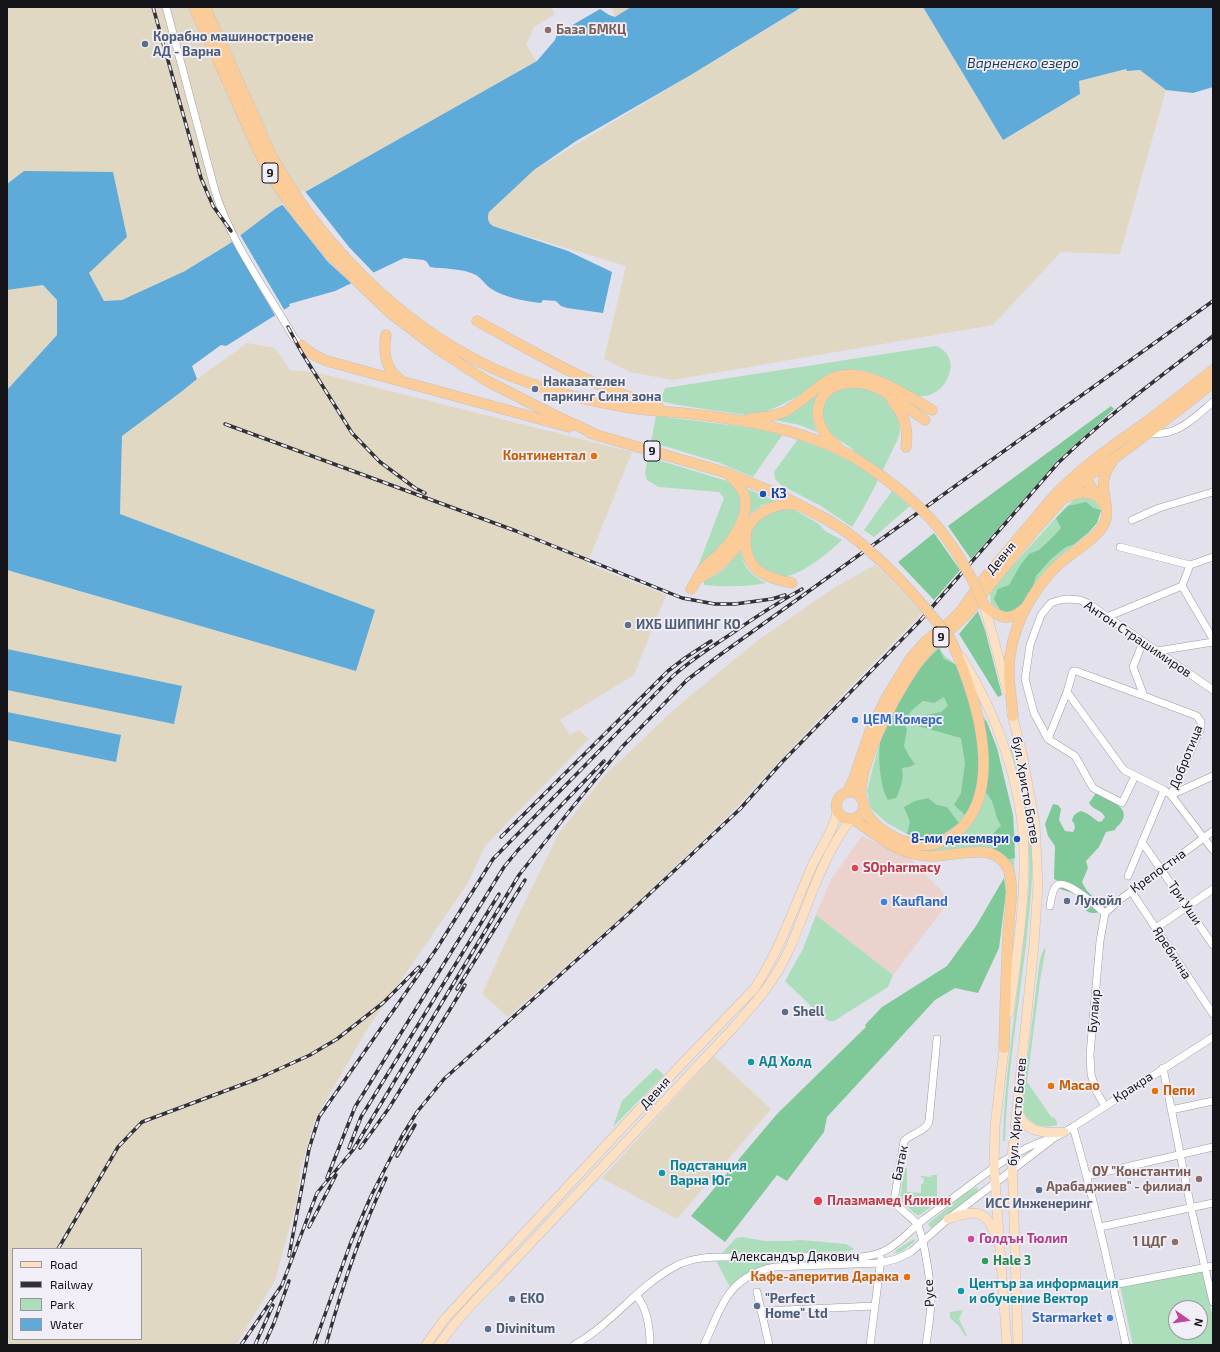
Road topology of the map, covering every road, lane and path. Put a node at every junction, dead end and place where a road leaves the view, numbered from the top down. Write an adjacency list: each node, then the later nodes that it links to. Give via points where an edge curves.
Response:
1 (166, 7): 6 (street, via 222,212)
2 (194, 7): 17 (highway, 9, via 264,163 299,217 332,257 388,312 439,350 487,381)
3 (205, 7): 13 (highway, 9, via 274,160 296,196 320,230 340,252 398,308 460,350 512,376 571,396 636,409)
4 (477, 321): 13 (highway, via 599,386)
5 (386, 335): 8 (highway, via 386,362 393,374)
6 (301, 346): 8 (highway, via 327,361)
7 (1213, 370): 21 (highway, Девня)
8 (407, 383): 17 (highway)
9 (1213, 383): 16 (highway, Девня / 9)
10 (887, 394): 14 (highway); 18 (highway, via 905,420); 19 (highway, via 872,386 854,383 836,386 826,392 819,407 820,426 829,440)
11 (1213, 402): 16 (street, via 1181,427 1162,434)
12 (932, 410): 15 (highway, via 876,380 843,375 830,379 784,412)
13 (683, 413): 15 (highway, бул. Христо Ботев / 9)
14 (925, 420)
15 (738, 421): 19 (highway, бул. Христо Ботев / 9, via 790,431)
16 (1147, 434): 20 (highway, Девня / 9)
17 (596, 435): 22 (highway, бул. Христо Ботев / 9)
18 (906, 447)
19 (847, 454): 38 (highway, бул. Христо Ботев / 9, bridge, via 892,483 923,510 942,531 962,562)
20 (1115, 457): 24 (highway, Девня / 9); 26 (highway, via 1104,475)
21 (1091, 462): 23 (highway, Девня); 24 (highway)
22 (727, 473): 28 (highway, бул. Христо Ботев / 9); 34 (highway, via 742,491 746,502 744,515 730,541 703,568)
23 (1075, 476): 24 (highway); 53 (highway, Девня, via 1054,496 1003,556 961,611 910,658 870,730)
24 (1087, 476): 26 (highway, via 1088,483); 27 (highway, Девня / 9)
25 (1213, 492): 29 (street, via 1160,508)
26 (1101, 495): 27 (highway, via 1082,492); 39 (highway, via 1106,517 1100,530 1056,567)
27 (1062, 500): 55 (highway, Девня / 9, via 963,618 930,647 912,671 874,742 862,786)
28 (804, 506): 30 (highway, via 784,504 770,509 754,519); 41 (highway, бул. Христо Ботев / 9, bridge, via 845,531 887,566 913,592)
29 (1132, 520)
30 (746, 532): 34 (highway, via 724,562 709,574); 35 (highway, via 746,550 753,566 769,578)
31 (1120, 547): 33 (street)
32 (1213, 557): 33 (street)
33 (1190, 566): 36 (street)
34 (697, 579): 37 (highway)
35 (792, 582)
36 (1182, 586): 40 (street); 42 (street)
37 (691, 590)
38 (984, 605): 39 (highway, via 996,615 1007,617 1016,615); 48 (main road, бул. Христо Ботев)
39 (1028, 606): 48 (highway, via 1016,632 1010,659)
40 (1108, 617): 43 (street, Антон Страшимиров); 49 (street, Антон Страшимиров, via 1089,604 1068,599 1051,603 1041,615 1030,645 1025,679 1034,714)
41 (951, 641): 55 (highway, 9, via 977,713 982,743 982,782 975,809 966,823 955,833 943,841 928,845 906,842 892,836 874,822); 74 (main road, бул. Христо Ботев, via 975,679 996,726 1015,786 1024,845 1024,879 1018,940)
42 (1213, 641): 44 (street)
43 (1143, 642): 44 (street, Антон Страшимиров); 47 (street, via 1133,667)
44 (1157, 651): 45 (street, Антон Страшимиров)
45 (1213, 690)
46 (1067, 692): 47 (street, via 1072,673 1075,671); 49 (street); 50 (street, Добротица, via 1124,770)
47 (1144, 696): 54 (street, Добротица, via 1197,716 1202,722)
48 (1013, 716): 77 (main road, бул. Христо Ботев, via 1035,824 1038,885)
49 (1048, 739): 50 (street, Антон Страшимиров, via 1075,756 1093,788 1122,803)
50 (1135, 776): 52 (street, Добротица)
51 (1213, 776): 54 (street, Добротица)
52 (1164, 790): 54 (street, Добротица); 60 (street)
53 (848, 792): 55 (highway, via 856,793); 56 (highway, via 839,798)
54 (1171, 795): 59 (street, Добротица)
55 (863, 803): 57 (highway, via 860,816)
56 (837, 810): 57 (highway, via 843,818); 109 (main road, Девня, via 836,819 813,864 779,944 754,989 443,1321)
57 (852, 819): 74 (highway, via 886,843 905,852 924,856 984,852 996,856 1006,866 1011,890); 110 (main road, Девня, via 820,873 788,953 762,995 470,1305)
58 (1213, 831): 59 (street, Крепостна)
59 (1204, 838): 61 (street, Добротица); 62 (street, Крепостна)
60 (1142, 842): 62 (street, Три Уши); 63 (street)
61 (1213, 850)
62 (1162, 869): 65 (street, Крепостна); 67 (street, Три Уши)
63 (1128, 876)
64 (1213, 889): 67 (street)
65 (1131, 891): 68 (street, Крепостна); 69 (street, Яребична)
66 (1050, 906): 68 (street, via 1054,889 1062,884 1080,893)
67 (1187, 907): 69 (street); 70 (street, Три Уши)
68 (1105, 913): 78 (street, Булаир, via 1100,941 1090,1054 1091,1074 1096,1091)
69 (1156, 928): 71 (street, Яребична)
70 (1213, 945)
71 (1213, 1014)
72 (1213, 1037): 75 (street, Кракра)
73 (937, 1039): 93 (street, Батак, via 929,1121 926,1128 904,1141 894,1199 895,1204)
74 (1004, 1048): 86 (main road, бул. Христо Ботев, via 995,1126)
75 (1163, 1068): 78 (street, Кракра); 79 (street)
76 (1213, 1101): 79 (street)
77 (1017, 1103): 81 (main road, via 1020,1117 1034,1130 1050,1134); 85 (main road, бул. Христо Ботев)
78 (1105, 1106): 80 (street, Кракра)
79 (1171, 1110): 84 (street)
80 (1073, 1127): 81 (street, Кракра); 88 (street)
81 (1064, 1132): 82 (street, Кракра)
82 (1054, 1138): 85 (street, Кракра, via 1024,1149); 87 (street, Кракра)
83 (1213, 1147): 84 (street)
84 (1180, 1154): 88 (street); 91 (street)
85 (1012, 1157): 86 (street, Александър Дякович); 87 (main road, бул. Христо Ботев)
86 (994, 1167): 89 (main road, бул. Христо Ботев); 93 (street, Александър Дякович)
87 (1012, 1170): 89 (street); 108 (main road, бул. Христо Ботев)
88 (1087, 1176): 94 (street)
89 (995, 1184): 92 (street); 96 (main road, бул. Христо Ботев)
90 (1213, 1203): 91 (street)
91 (1191, 1208): 94 (street); 101 (street)
92 (948, 1219): 95 (street); 96 (main road, via 966,1213 984,1216 992,1225)
93 (918, 1225): 95 (street, Батак); 97 (street, Александър Дякович, via 893,1247)
94 (1100, 1227): 102 (street)
95 (923, 1241): 99 (street, via 911,1252); 116 (street, Русе, via 931,1298)
96 (999, 1247): 117 (main road, бул. Христо Ботев)
97 (882, 1253): 98 (street, Александър Дякович); 99 (street)
98 (866, 1257): 99 (street); 104 (street, Александър Дякович, via 699,1258 675,1266)
99 (881, 1264): 106 (street); 113 (street, via 775,1267 754,1273 733,1287 724,1300)
100 (1213, 1266): 101 (street)
101 (1205, 1268): 102 (street); 105 (street)
102 (1113, 1284): 120 (street)
103 (757, 1292): 107 (street)
104 (636, 1295): 111 (street, Александър Дякович, via 594,1332); 112 (street, via 646,1310)
105 (1213, 1302)
106 (875, 1306): 107 (street); 115 (street)
107 (761, 1311): 114 (street)
108 (1017, 1316): 118 (main road, бул. Христо Ботев); 119 (street)
109 (428, 1341): 110 (street)
110 (440, 1345)
111 (574, 1345)
112 (650, 1345)
113 (704, 1345)
114 (769, 1345)
115 (870, 1345)
116 (926, 1345)
117 (1007, 1345)
118 (1018, 1345)
119 (1022, 1345)
120 (1126, 1345)

